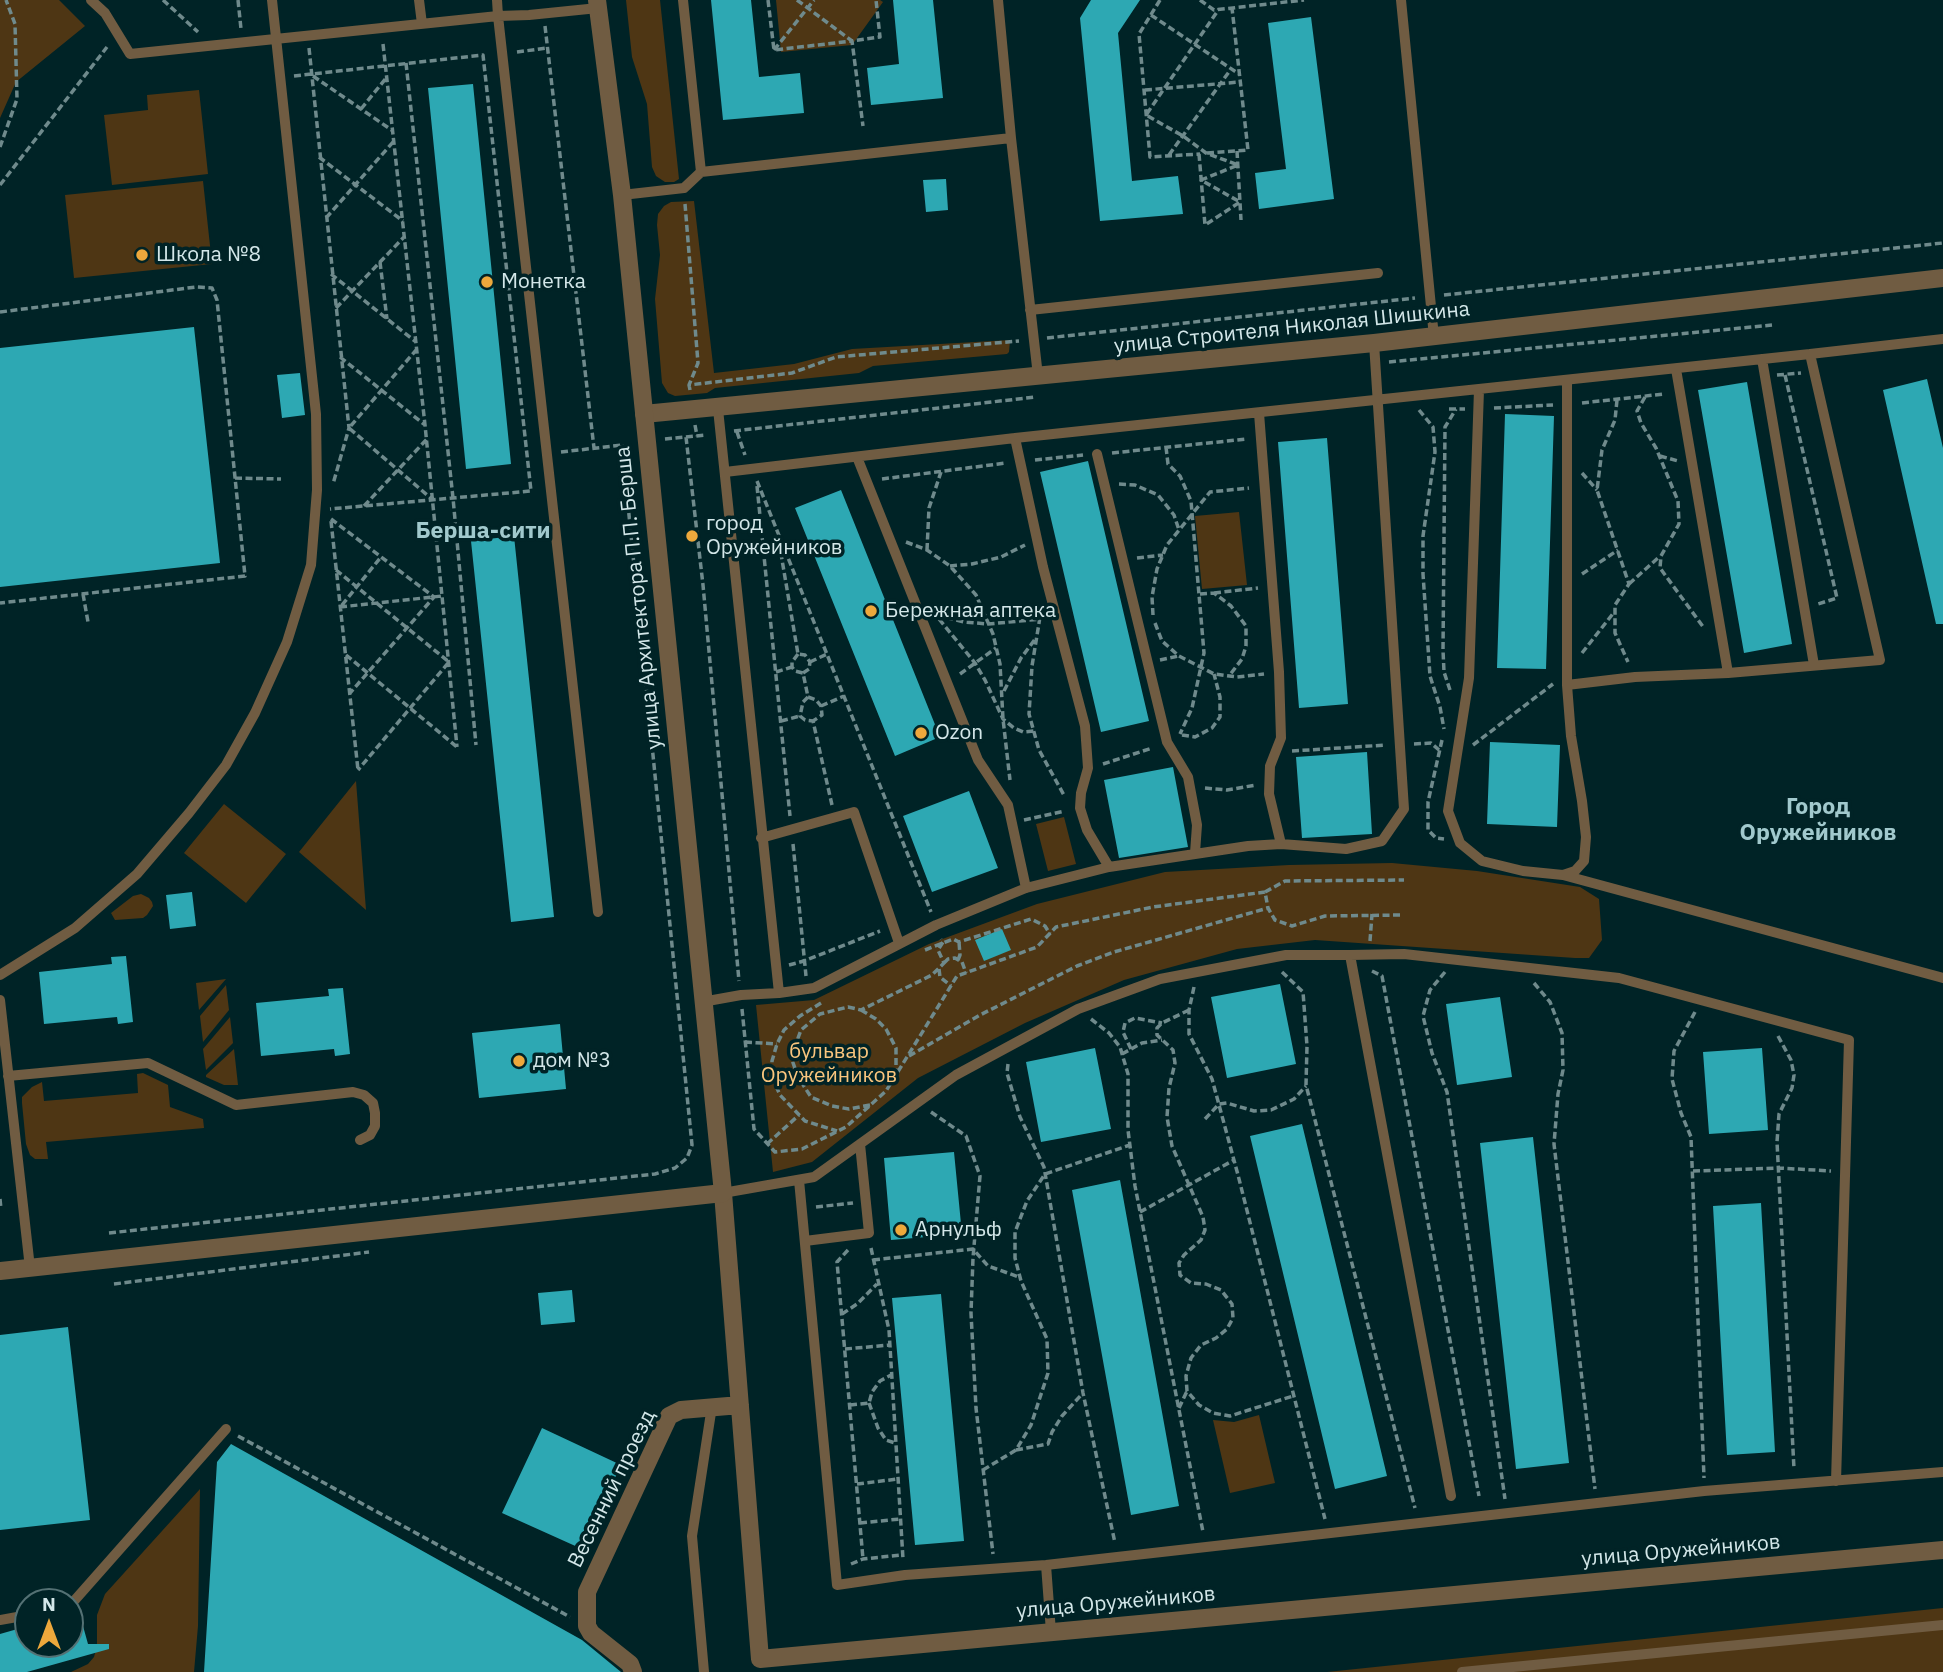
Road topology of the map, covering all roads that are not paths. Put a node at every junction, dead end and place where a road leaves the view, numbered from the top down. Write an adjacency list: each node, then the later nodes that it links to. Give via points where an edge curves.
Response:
1 (91, 0): 11 (lane, via 105,13 130,54)
2 (272, 0): 11 (lane)
3 (419, 0): 10 (lane)
4 (497, 0): 9 (lane)
5 (683, 0): 13 (lane)
6 (998, 0): 12 (lane)
7 (1401, 0): 18 (lane)
8 (598, 4): 9 (lane); 14 (street, улица Архитектора П.П. Берша)
9 (498, 16): 10 (lane); 44 (lane)
10 (422, 24): 11 (lane)
11 (275, 39): 47 (lane, via 316,414 317,491 311,565 287,642 226,765 137,874 75,928)
12 (1011, 138): 13 (lane); 17 (lane)
13 (701, 172): 14 (lane, via 684,188)
14 (622, 195): 30 (street, улица Архитектора П.П. Берша)
15 (1378, 273): 17 (lane)
16 (1943, 278): 18 (street, улица Строителя Николая Шишкина)
17 (1030, 310): 24 (lane)
18 (1434, 337): 20 (street, улица Строителя Николая Шишкина)
19 (1943, 339): 21 (lane)
20 (1374, 343): 24 (street, улица Строителя Николая Шишкина); 27 (lane)
21 (1810, 354): 22 (lane); 35 (lane, via 1880,660)
22 (1762, 359): 23 (lane); 35 (lane)
23 (1676, 369): 25 (lane); 36 (lane)
24 (1038, 376): 28 (street, улица Строителя Николая Шишкина)
25 (1567, 380): 26 (lane); 37 (lane)
26 (1479, 390): 27 (lane); 42 (lane, via 1469,678 1448,811 1460,843 1482,861)
27 (1379, 400): 29 (lane); 39 (lane, via 1404,809 1382,841 1346,849)
28 (718, 409): 30 (street, улица Строителя Николая Шишкина); 34 (lane)
29 (1259, 413): 31 (lane); 39 (lane, via 1281,738 1270,765 1269,794)
30 (644, 414): 51 (street, улица Архитектора П.П. Берша)
31 (1015, 438): 33 (lane); 41 (lane, via 1085,726 1088,768 1076,808)
32 (1097, 454): 40 (lane, via 1167,743 1188,776 1197,825)
33 (857, 457): 34 (lane); 43 (lane, via 978,760 1008,805)
34 (725, 472): 38 (lane)
35 (1814, 665): 36 (lane)
36 (1728, 673): 37 (lane)
37 (1567, 685): 42 (lane, via 1586,837 1584,861)
38 (761, 838): 45 (lane, via 853,812); 49 (lane)
39 (1281, 844): 40 (lane)
40 (1195, 853): 41 (lane)
41 (1109, 867): 43 (lane)
42 (1563, 875): 48 (lane)
43 (1026, 888): 45 (lane)
44 (598, 912)
45 (899, 943): 49 (lane, via 814,988)
46 (1350, 955): 54 (lane, via 1286,955 1198,971 1160,979 1078,1009 957,1075); 64 (lane, via 1404,954 1619,978 1849,1040); 65 (lane)
47 (0, 975)
48 (1943, 978)
49 (779, 993): 51 (lane)
50 (0, 1000): 52 (lane)
51 (702, 1002): 56 (street, улица Архитектора П.П. Берша)
52 (9, 1076): 53 (lane, via 148,1063 236,1105 353,1092 373,1103 375,1113 370,1135); 58 (lane)
53 (360, 1140)
54 (860, 1144): 55 (lane, via 814,1178); 57 (lane, via 869,1233)
55 (799, 1181): 56 (lane); 57 (lane)
56 (723, 1192): 58 (street); 60 (street, улица Оружейников)
57 (805, 1241): 67 (lane, via 837,1585)
58 (30, 1268): 59 (street)
59 (0, 1271)
60 (740, 1405): 61 (street, Весенний проезд); 71 (street, улица Оружейников)
61 (712, 1406): 72 (street, Весенний проезд, via 669,1416 587,1592 591,1633 630,1664); 73 (lane, via 692,1536)
62 (226, 1429): 68 (lane)
63 (1943, 1472): 64 (lane)
64 (1836, 1481): 67 (lane, via 1704,1491)
65 (1451, 1496)
66 (1943, 1550): 70 (street, улица Оружейников)
67 (1046, 1565): 70 (lane)
68 (84, 1590)
69 (1943, 1625): 74 (lane)
70 (1051, 1632): 71 (street, улица Оружейников)
71 (762, 1666)
72 (633, 1672)
73 (704, 1672)
74 (1462, 1672)

